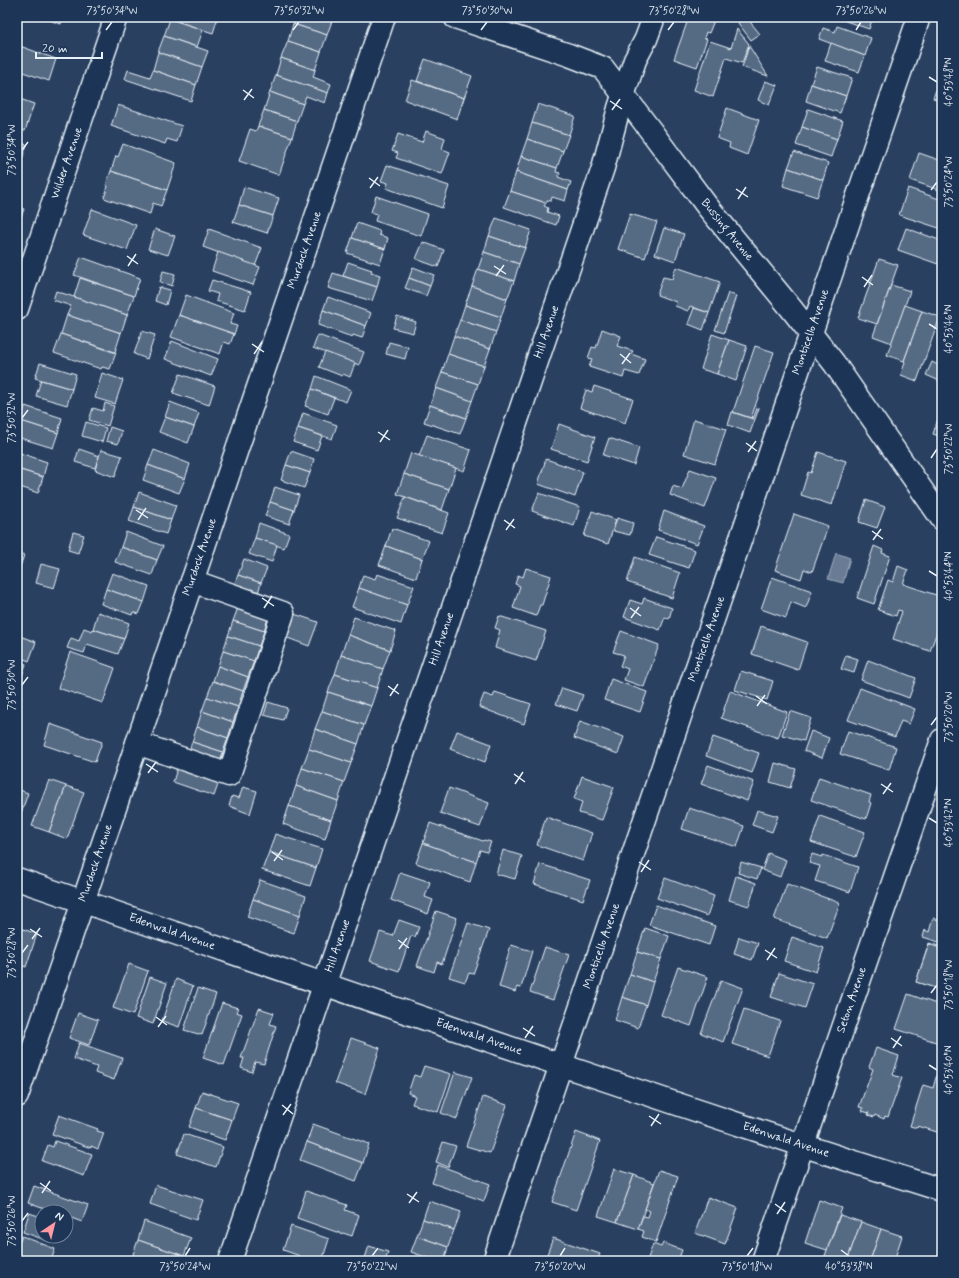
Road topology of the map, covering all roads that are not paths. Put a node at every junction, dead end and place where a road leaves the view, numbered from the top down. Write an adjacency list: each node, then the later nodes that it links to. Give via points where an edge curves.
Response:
1 (116, 17): 7 (street, Wilder Avenue)
2 (384, 17): 10 (street, Murdock Avenue)
3 (455, 17): 6 (street, Bussing Avenue, via 603,68)
4 (654, 17): 6 (street, Hill Avenue)
5 (920, 17): 8 (street, Monticello Avenue)
6 (624, 95): 8 (street, Bussing Avenue, via 706,206); 15 (street, Hill Avenue, via 600,176)
7 (17, 309)
8 (811, 334): 9 (street, Bussing Avenue, via 834,363); 16 (street, Monticello Avenue)
9 (942, 519)
10 (192, 581): 12 (street, Murdock Avenue); 12 (street, via 284,613 229,775)
11 (942, 740): 18 (street, Seton Avenue)
12 (137, 743): 14 (street, Murdock Avenue)
13 (17, 879): 14 (street, Edenwald Avenue)
14 (83, 902): 15 (street, Edenwald Avenue); 17 (street, Murdock Avenue)
15 (325, 984): 16 (street, Edenwald Avenue); 20 (street, Hill Avenue)
16 (561, 1065): 18 (street, Edenwald Avenue); 21 (street, Monticello Avenue)
17 (17, 1096)
18 (802, 1146): 19 (street, Edenwald Avenue); 22 (street, Seton Avenue)
19 (942, 1190)
20 (230, 1261)
21 (494, 1261)
22 (763, 1261)

